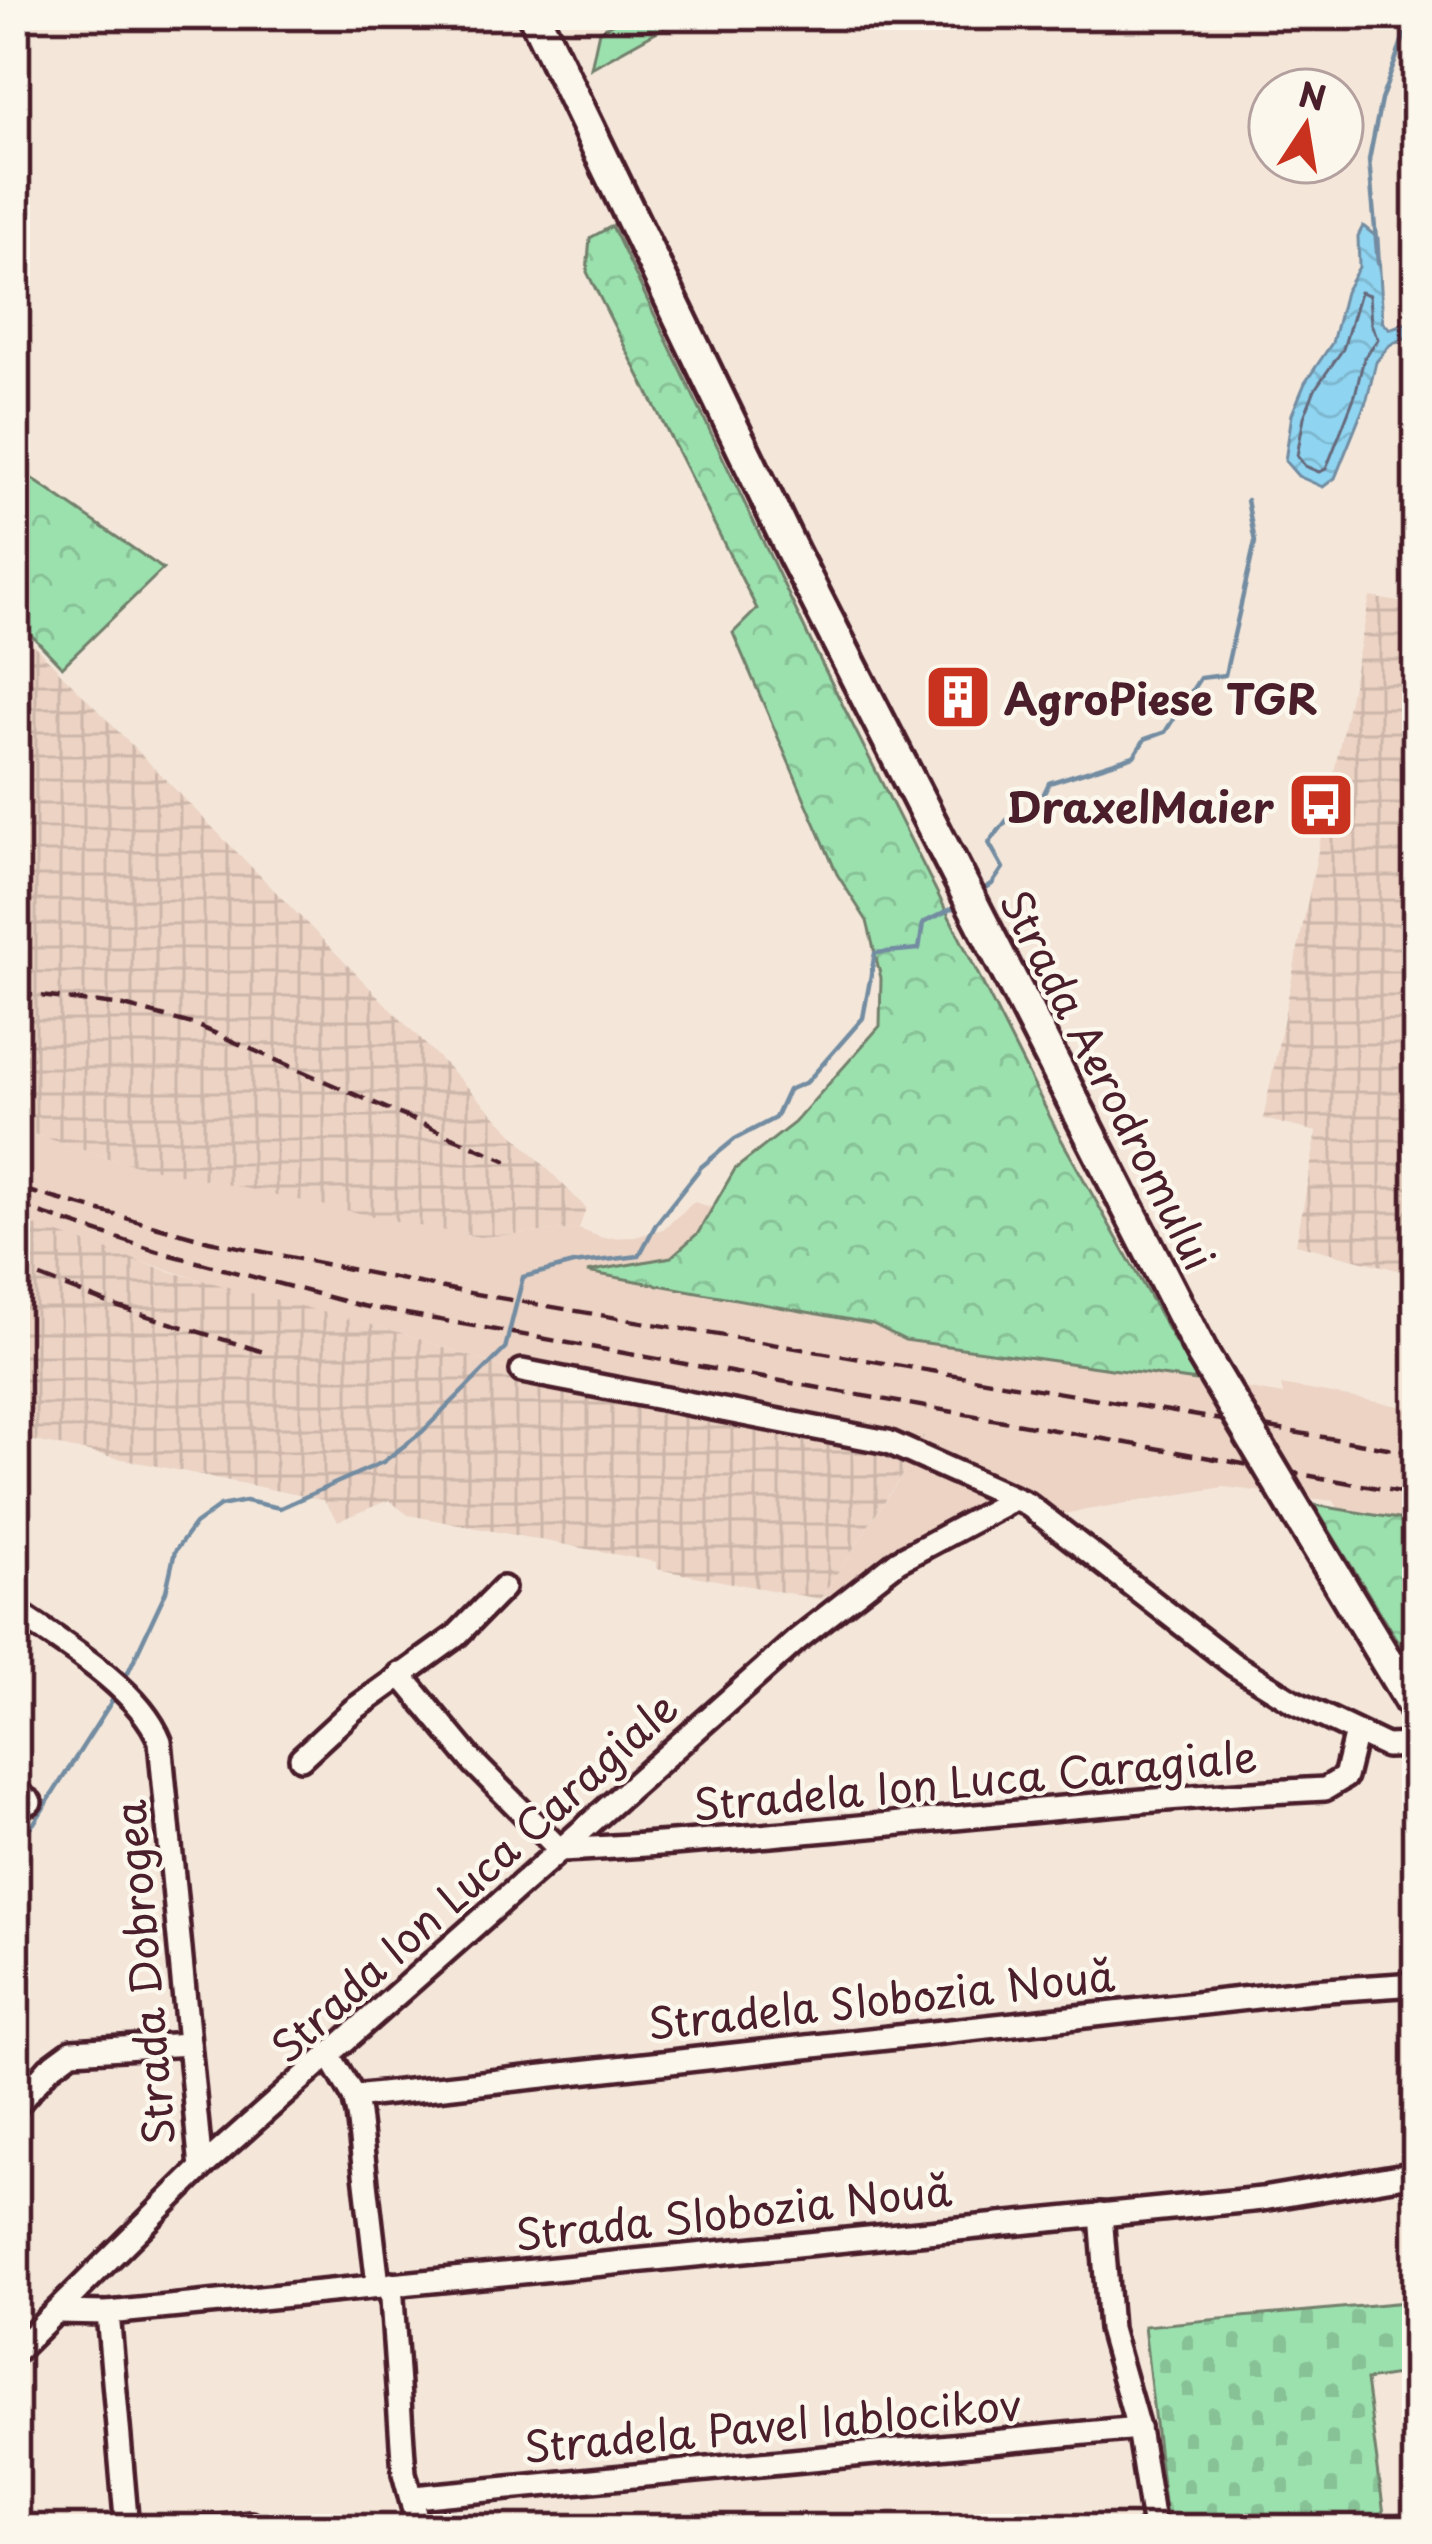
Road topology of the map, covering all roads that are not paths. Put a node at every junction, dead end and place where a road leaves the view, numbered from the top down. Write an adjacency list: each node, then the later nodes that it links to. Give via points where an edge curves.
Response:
1 (534, 15): 7 (highway, Strada Aerodromului, bridge, via 794,555 1203,1355)
2 (522, 1371): 3 (street, via 888,1442)
3 (1014, 1499): 8 (street, via 1233,1664); 11 (street, Strada Ion Luca Caragiale, via 868,1584)
4 (502, 1588): 6 (street, via 456,1636)
5 (15, 1611): 13 (street, Strada Dobrogea, via 78,1654 149,1720 160,1742)
6 (400, 1674): 10 (street); 11 (street)
7 (1417, 1712)
8 (1357, 1732): 9 (street, via 1386,1746); 11 (street, Stradela Ion Luca Caragiale, via 1345,1778 1325,1789)
9 (1417, 1745)
10 (302, 1758)
11 (560, 1850): 14 (street, Strada Ion Luca Caragiale)
12 (1417, 1984): 15 (street, Stradela Slobozia Nouă)
13 (189, 2044): 16 (street, via 72,2051); 17 (street, Strada Dobrogea)
14 (330, 2056): 15 (street); 17 (street, Strada Ion Luca Caragiale)
15 (354, 2097): 20 (street)
16 (15, 2107)
17 (201, 2168): 21 (street, Strada Ion Luca Caragiale)
18 (1417, 2173): 19 (street, Strada Slobozia Nouă, via 1311,2193)
19 (1101, 2214): 20 (street, Strada Slobozia Nouă); 24 (street, via 1110,2329)
20 (384, 2285): 22 (street, Strada Slobozia Nouă); 25 (street)
21 (56, 2312): 22 (street, Strada Slobozia Nouă); 23 (street, Strada Ion Luca Caragiale)
22 (108, 2313): 27 (street)
23 (15, 2352)
24 (1138, 2428): 25 (street, Stradela Pavel Iablocikov); 30 (street)
25 (413, 2498): 29 (street)
26 (251, 2524): 28 (street)
27 (127, 2529)
28 (202, 2529)
29 (419, 2529)
30 (1154, 2529)

